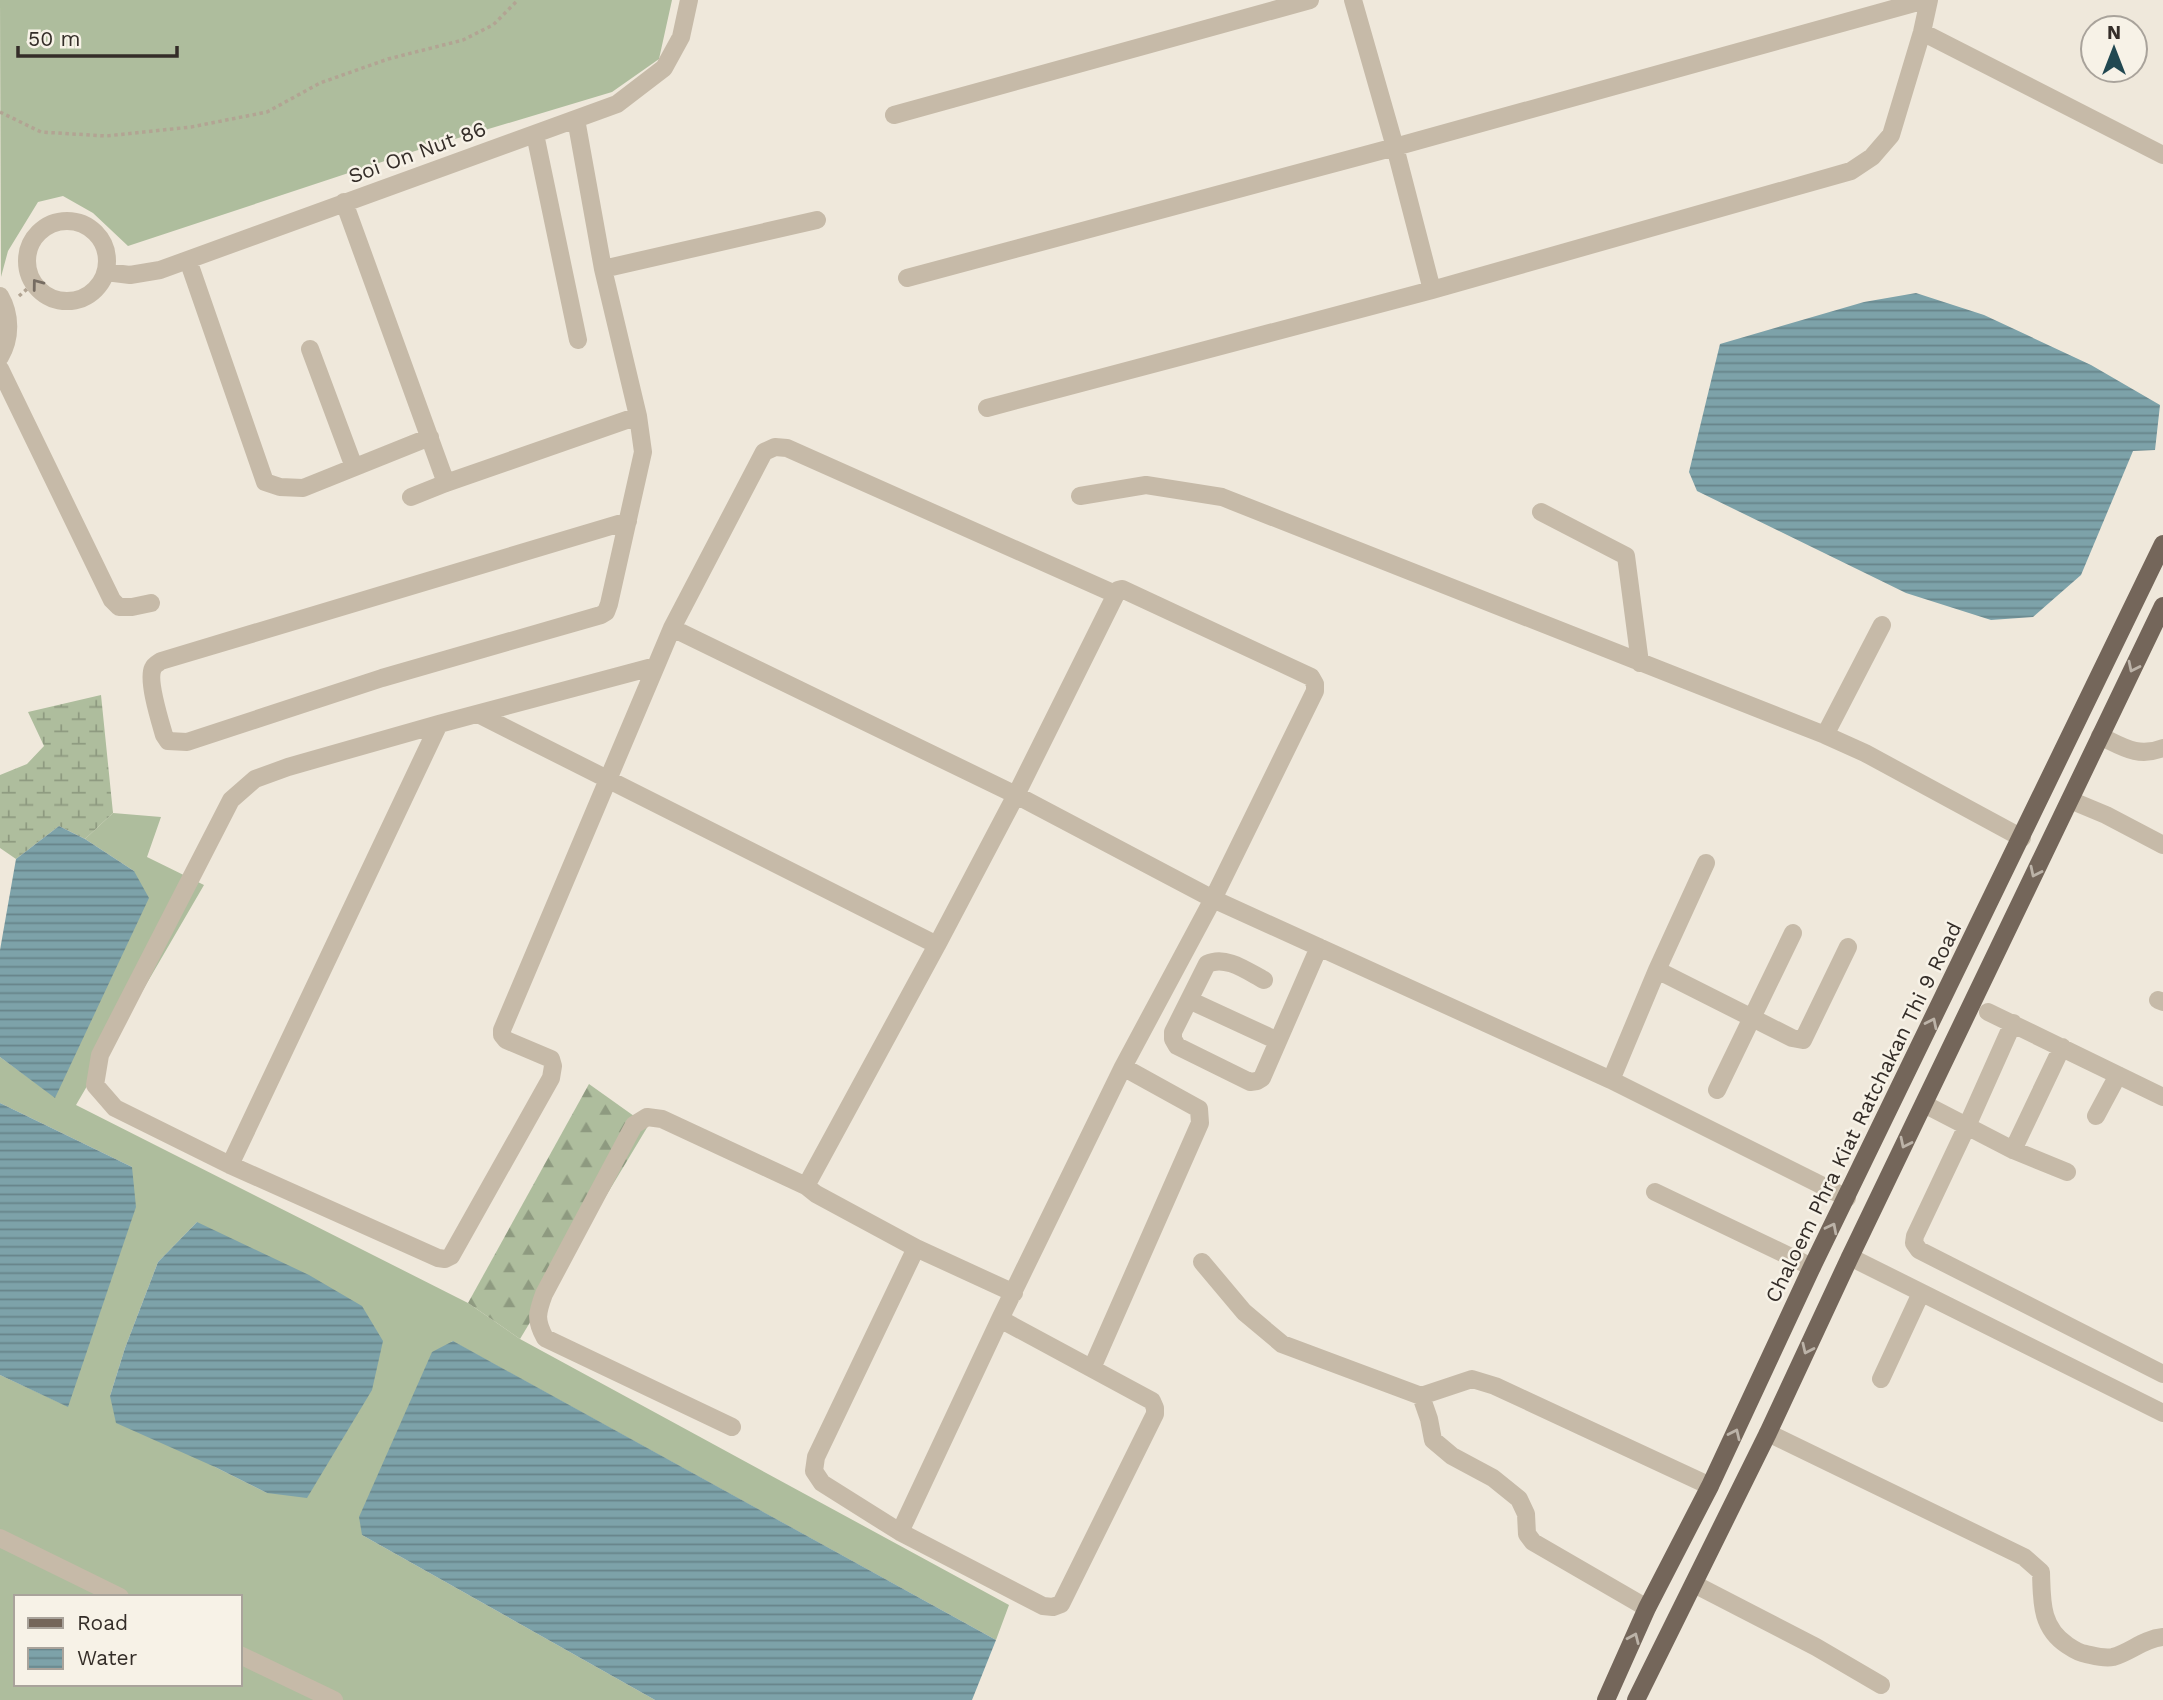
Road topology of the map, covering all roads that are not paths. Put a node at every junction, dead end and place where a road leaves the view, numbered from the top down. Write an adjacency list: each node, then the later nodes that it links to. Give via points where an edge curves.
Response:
1 (689, 0): 7 (street, Soi On Nut 86, via 681,37 664,68 617,104)
2 (1310, 0): 6 (street)
3 (1353, 0): 9 (street)
4 (1927, 0): 5 (street); 9 (street)
5 (1922, 32): 10 (street); 17 (street, via 1891,135 1852,171)
6 (894, 115)
7 (576, 119): 8 (street, Soi On Nut 86); 14 (street)
8 (534, 134): 11 (street, Soi On Nut 86); 19 (street)
9 (1395, 148): 16 (street); 17 (street)
10 (2163, 155)
11 (344, 202): 13 (street, Soi On Nut 86); 25 (street)
12 (817, 220): 14 (street)
13 (188, 260): 15 (street, Soi On Nut 86, via 130,275); 26 (street, via 265,482 303,488)
14 (603, 269): 24 (street)
15 (106, 272): 15 (street, one-way to 15, via 91,293 66,301 54,298 42,292 28,271 30,246 47,226 60,222 86,226 104,246)
16 (907, 278)
17 (1432, 290): 23 (street)
18 (0, 296): 21 (street, via 9,324)
19 (578, 340)
20 (310, 349): 26 (street)
21 (0, 358)
22 (0, 369): 34 (street, via 112,600 120,607)
23 (987, 408)
24 (638, 416): 27 (street); 31 (street, via 643,452)
25 (430, 437): 26 (street); 27 (street)
26 (354, 467)
27 (446, 482): 29 (street)
28 (1080, 496): 38 (street, via 1146,485 1222,497)
29 (411, 497)
30 (1541, 512): 38 (street, via 1626,556)
31 (628, 522): 31 (street, via 161,661 152,670 152,684 164,735 172,743 187,742 382,678 601,615 609,604)
32 (2163, 544): 48 (main road, Chaloem Phra Kiat Ratchakan Thi 9 Road)
33 (1115, 594): 37 (street, via 775,447 764,452); 46 (street); 51 (street, via 1122,589 1311,677 1315,684)
34 (151, 603)
35 (2163, 606): 43 (main road, one-way to 43)
36 (1882, 625): 42 (street)
37 (672, 628): 39 (street); 46 (street)
38 (1640, 663): 42 (street)
39 (656, 666): 40 (street); 45 (street)
40 (478, 714): 41 (street); 45 (street)
41 (439, 724): 73 (street); 73 (street, via 255,779 231,800 100,1055 95,1085 115,1108)
42 (1825, 736): 48 (street)
43 (2101, 736): 44 (street, via 2136,752); 47 (main road)
44 (2163, 748)
45 (608, 780): 53 (street); 73 (street, via 502,1030 506,1040 551,1059 551,1078 451,1256 438,1258)
46 (1016, 796): 51 (street); 53 (street)
47 (2070, 800): 49 (street); 69 (main road, one-way to 69)
48 (2022, 838): 77 (main road, Chaloem Phra Kiat Ratchakan Thi 9 Road, one-way to 48)
49 (2163, 845)
50 (1706, 863): 56 (street)
51 (1213, 899): 54 (street); 64 (street)
52 (1793, 933): 60 (street)
53 (937, 945): 75 (street)
54 (1319, 947): 62 (street); 66 (street)
55 (1848, 947): 60 (street, via 1803,1040)
56 (1657, 970): 60 (street); 66 (street)
57 (1264, 980): 58 (street, via 1230,962 1214,961 1206,964)
58 (1189, 1000): 62 (street); 62 (street, via 1173,1032 1177,1046 1250,1082 1262,1078)
59 (1988, 1012): 61 (street)
60 (1753, 1019): 67 (street)
61 (2013, 1023): 63 (street); 71 (street)
62 (1278, 1041)
63 (2062, 1047): 65 (street); 72 (street)
64 (1123, 1068): 82 (street); 85 (street, via 1199,1109 1200,1123)
65 (2118, 1075): 68 (street); 70 (street)
66 (1611, 1080): 77 (street)
67 (1717, 1090)
68 (2163, 1097)
69 (1924, 1104): 71 (street); 79 (main road, one-way to 79)
70 (2096, 1116)
71 (1967, 1126): 72 (street); 86 (street, via 1915,1236 1919,1250)
72 (2013, 1150): 74 (street)
73 (230, 1165)
74 (2067, 1172)
75 (806, 1186): 78 (street); 90 (street, via 662,1119 647,1117 634,1125 539,1309 537,1324 545,1338)
76 (1655, 1192): 81 (street)
77 (1847, 1198): 81 (main road, Chaloem Phra Kiat Ratchakan Thi 9 Road, one-way to 77)
78 (916, 1248): 82 (street); 93 (street, via 816,1457 814,1471 822,1483)
79 (1850, 1256): 83 (street); 91 (main road, one-way to 91)
80 (1202, 1262): 88 (street, via 1244,1312 1282,1344)
81 (1812, 1267): 92 (main road, Chaloem Phra Kiat Ratchakan Thi 9 Road, one-way to 81)
82 (1014, 1293): 84 (street)
83 (1922, 1293): 87 (street); 89 (street)
84 (1000, 1319): 85 (street); 93 (street)
85 (1092, 1368): 93 (street, via 1152,1401 1155,1414 1061,1604 1043,1606)
86 (2163, 1374)
87 (1881, 1379)
88 (1421, 1396): 92 (street, via 1472,1379 1495,1386); 97 (street, via 1433,1440 1519,1499 1533,1542)
89 (2163, 1413)
90 (732, 1427)
91 (1768, 1433): 95 (main road); 98 (street, via 2024,1557 2041,1572 2043,1612 2049,1628 2079,1653 2114,1657 2150,1638)
92 (1710, 1486): 97 (main road, Chaloem Phra Kiat Ratchakan Thi 9 Road)
93 (900, 1532)
94 (0, 1538): 96 (street)
95 (1694, 1584): 100 (street); 103 (main road)
96 (116, 1595)
97 (1647, 1608): 102 (main road, Chaloem Phra Kiat Ratchakan Thi 9 Road, one-way to 97)
98 (2163, 1637)
99 (242, 1655): 101 (street)
100 (1881, 1685)
101 (334, 1700)
102 (1606, 1700)
103 (1636, 1700)

